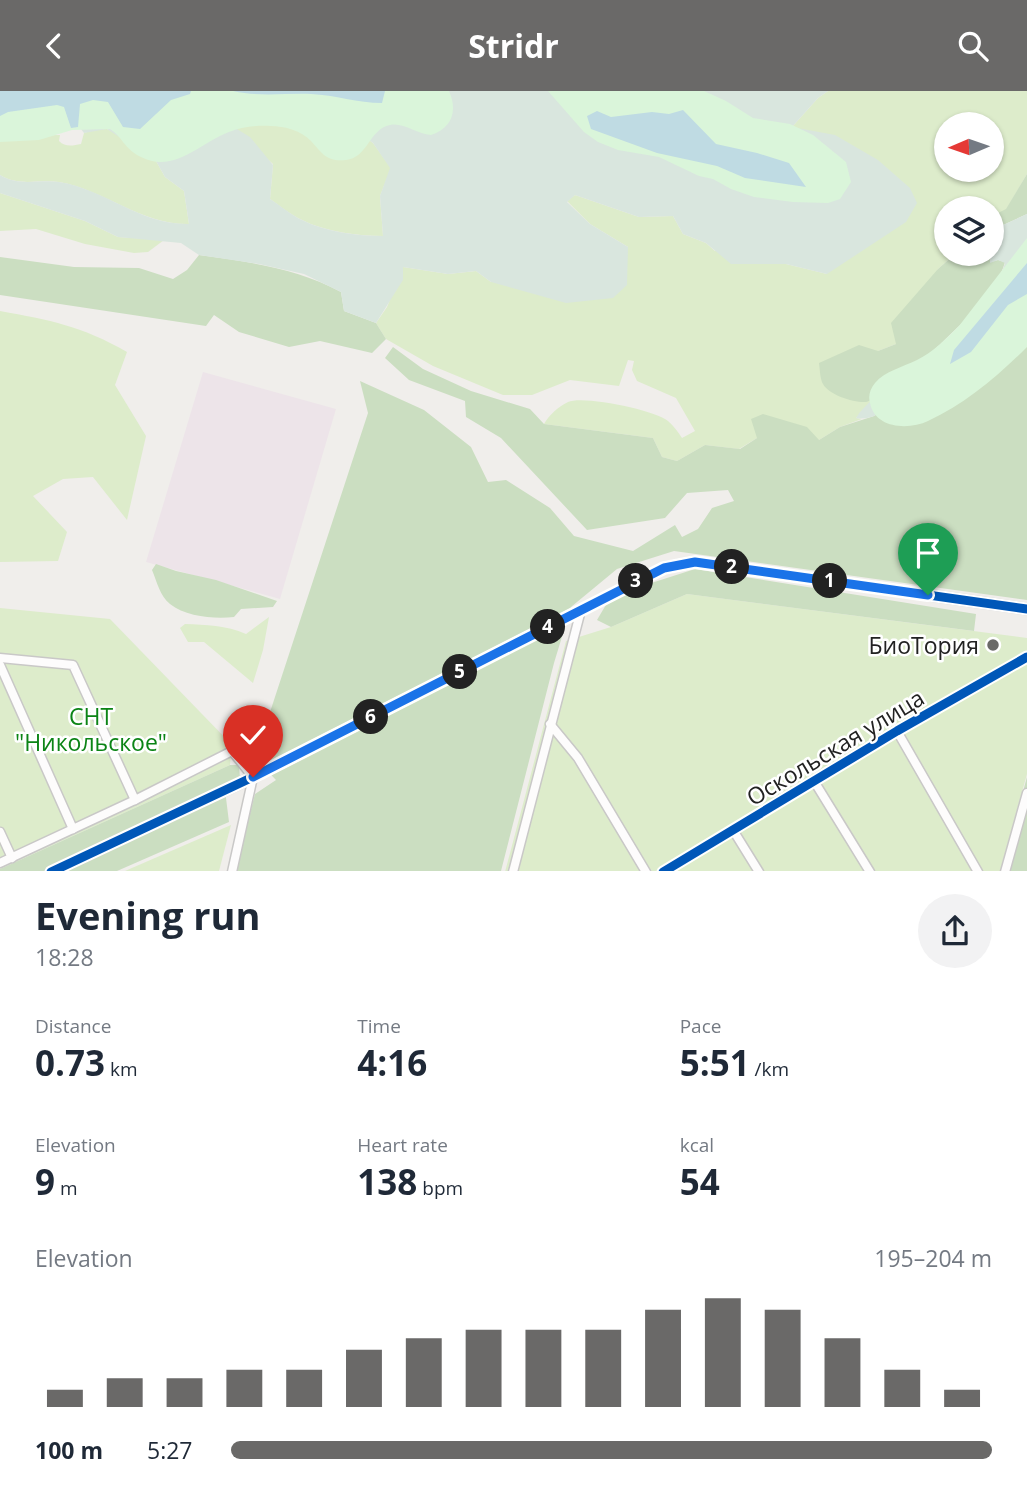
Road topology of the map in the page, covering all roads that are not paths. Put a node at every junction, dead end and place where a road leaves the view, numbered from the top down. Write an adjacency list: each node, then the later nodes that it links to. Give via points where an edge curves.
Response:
1 (1027, 609): 2 (street, via 695,562 664,568)
2 (582, 610): 6 (street); 8 (street)
3 (1027, 657): 7 (street, Оскольская улица)
4 (0, 658): 11 (street, via 73,665)
5 (0, 665): 12 (street)
6 (550, 724): 19 (street); 20 (street, via 578,758)
7 (897, 731): 9 (street, Оскольская улица); 24 (street)
8 (253, 777): 11 (street, via 232,751); 17 (street); 18 (street)
9 (814, 781): 13 (street, Оскольская улица); 23 (street)
10 (1027, 793): 25 (street)
11 (135, 800): 12 (street)
12 (73, 829): 15 (street)
13 (733, 830): 21 (street, Оскольская улица); 22 (street)
14 (0, 832): 15 (street)
15 (12, 858): 16 (street)
16 (0, 863)
17 (51, 871)
18 (232, 871)
19 (513, 871)
20 (646, 871)
21 (663, 871)
22 (759, 871)
23 (870, 871)
24 (978, 871)
25 (1006, 871)

